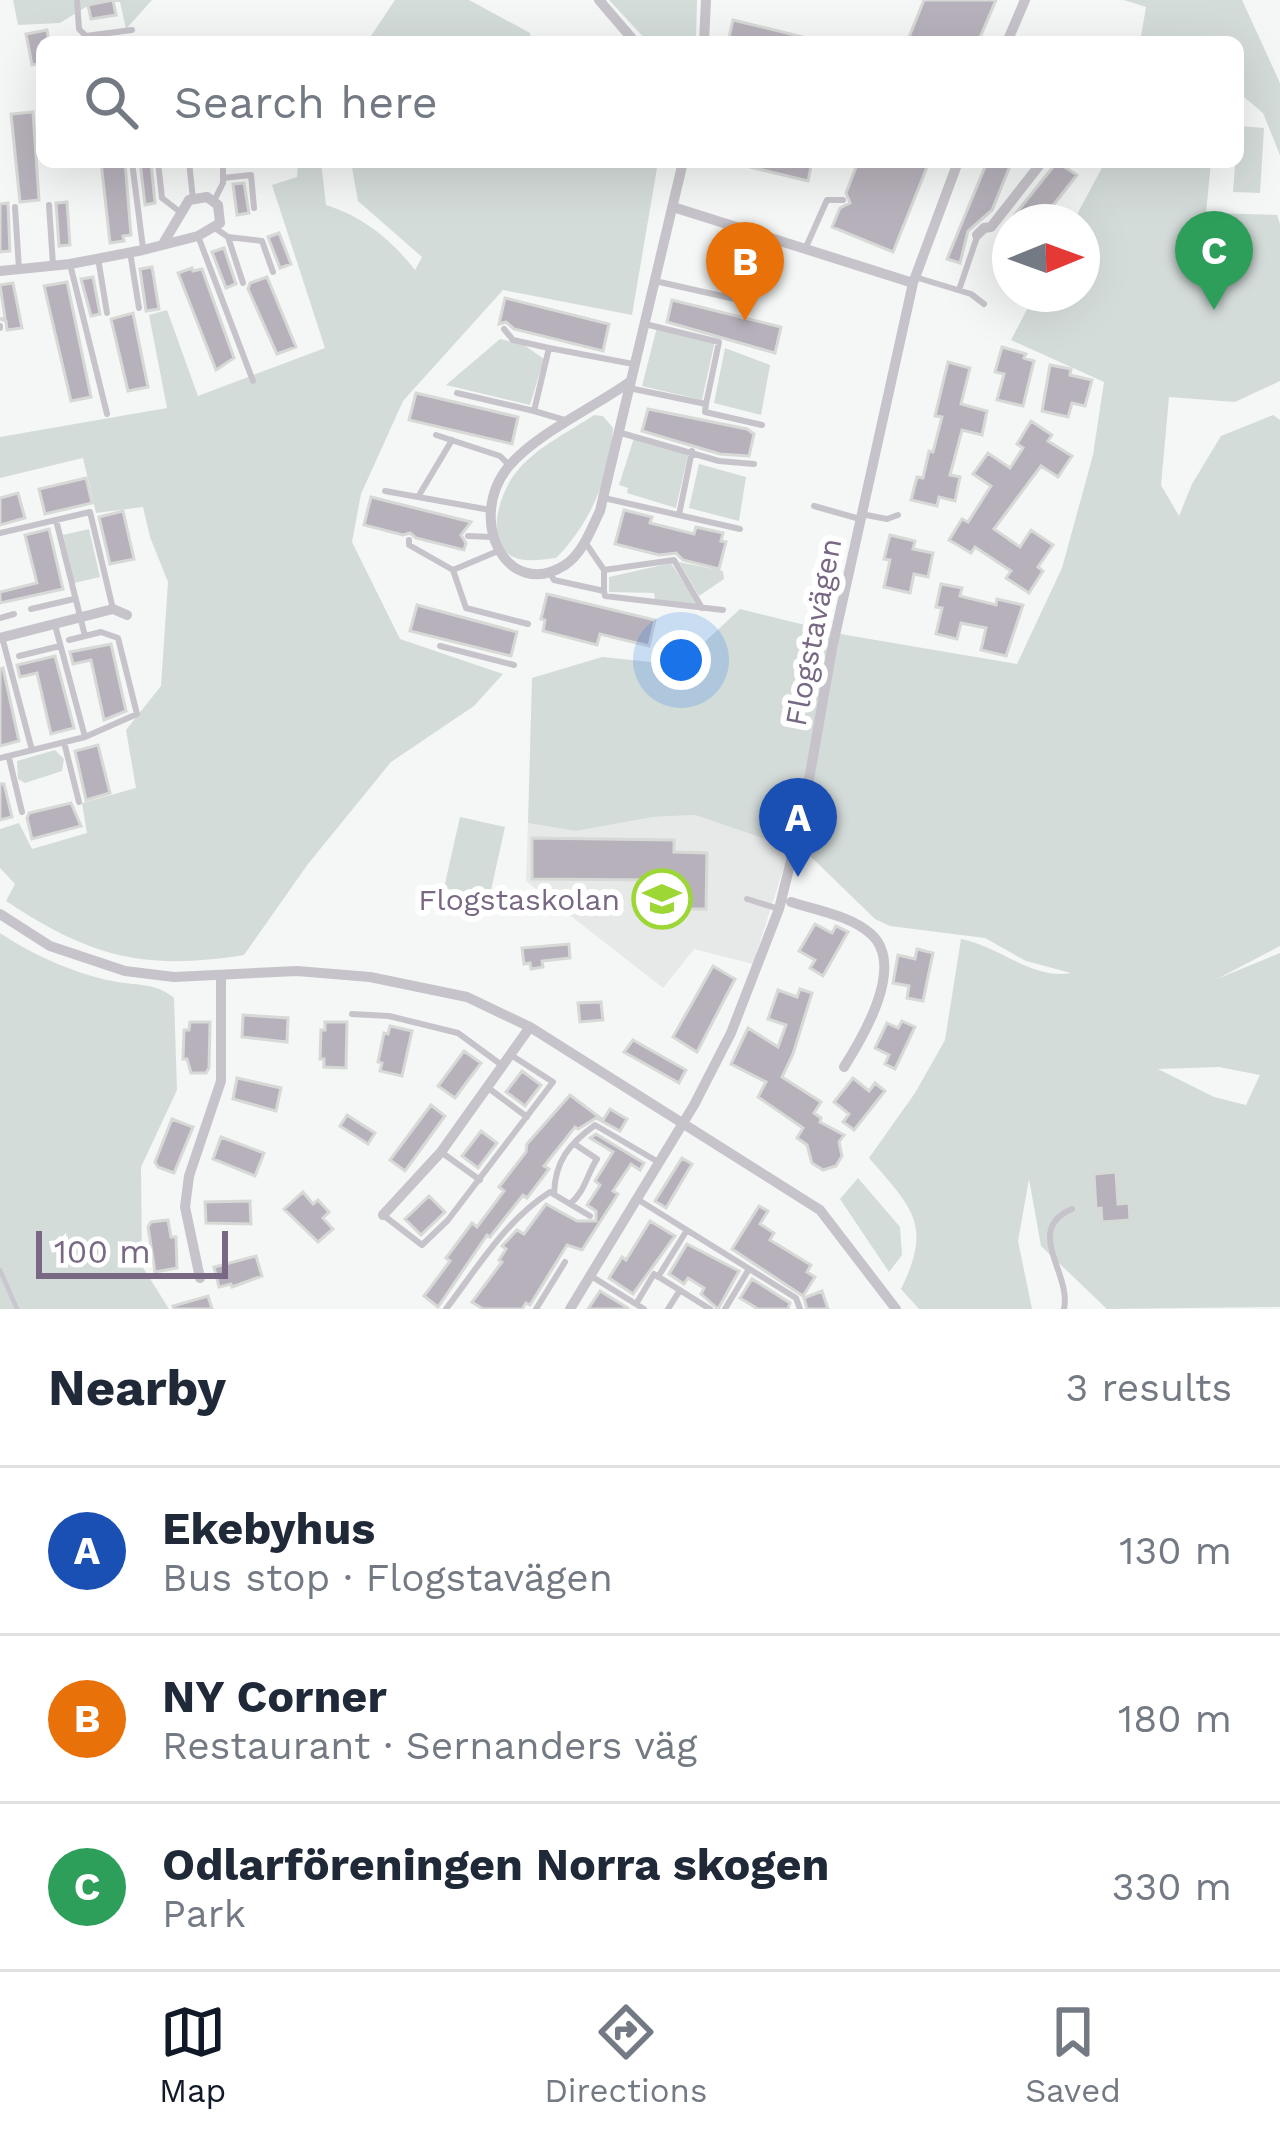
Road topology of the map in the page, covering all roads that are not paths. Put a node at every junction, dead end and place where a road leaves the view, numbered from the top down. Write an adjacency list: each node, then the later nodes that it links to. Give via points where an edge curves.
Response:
1 (77, 0): 5 (lane, via 86,36)
2 (599, 0): 6 (street)
3 (706, 0): 7 (street)
4 (1025, 0): 8 (street)
5 (132, 30)
6 (629, 36)
7 (704, 36)
8 (1010, 36)
9 (132, 168): 30 (lane)
10 (159, 168): 24 (lane, via 162,198)
11 (190, 168): 17 (lane)
12 (223, 168): 16 (lane)
13 (682, 168): 23 (street)
14 (956, 168): 39 (street, Flogstavägen)
15 (1037, 168): 26 (street)
16 (223, 178): 19 (lane); 22 (lane, via 251,175)
17 (193, 199): 19 (street); 24 (street)
18 (842, 200): 31 (lane, via 827,200)
19 (214, 201): 25 (street, via 221,213)
20 (49, 205): 34 (lane)
21 (15, 207): 35 (lane)
22 (254, 208)
23 (673, 208): 31 (street); 38 (street)
24 (180, 212): 29 (street)
25 (215, 228): 27 (street); 28 (lane)
26 (977, 235): 41 (lane)
27 (198, 236): 29 (street); 50 (lane)
28 (228, 237): 37 (lane, via 262,241); 40 (lane)
29 (164, 242): 30 (street)
30 (137, 251): 32 (street); 44 (lane)
31 (805, 251): 39 (street)
32 (98, 259): 33 (street); 45 (lane)
33 (70, 264): 34 (street); 55 (lane)
34 (53, 266): 35 (street)
35 (19, 269): 36 (street)
36 (0, 271)
37 (273, 272)
38 (655, 280): 42 (lane); 46 (street)
39 (914, 280): 41 (lane); 71 (street, Flogstavägen)
40 (243, 283)
41 (959, 290): 43 (lane)
42 (735, 299)
43 (984, 304)
44 (139, 308)
45 (106, 313)
46 (645, 324): 49 (street); 53 (lane, via 719,343)
47 (504, 329): 48 (lane, via 513,340)
48 (549, 348): 49 (lane); 54 (lane)
49 (635, 364): 51 (street)
50 (254, 381)
51 (630, 384): 53 (lane); 56 (street); 58 (street)
52 (458, 393): 54 (lane)
53 (706, 404): 57 (lane, via 705,412)
54 (534, 411): 56 (lane)
55 (107, 414)
56 (571, 422): 63 (street)
57 (762, 425)
58 (621, 433): 61 (lane); 66 (street)
59 (436, 434): 60 (lane)
60 (452, 440): 63 (lane); 65 (lane)
61 (692, 451): 62 (lane); 69 (lane)
62 (754, 464)
63 (510, 466): 68 (street)
64 (385, 491): 65 (lane)
65 (418, 497): 68 (lane)
66 (604, 498): 69 (lane); 78 (street)
67 (814, 506): 71 (lane)
68 (490, 510): 76 (street)
69 (679, 515): 73 (lane)
70 (898, 515): 71 (lane)
71 (861, 516): 110 (street, Flogstavägen)
72 (56, 520): 74 (lane); 84 (lane); 87 (lane, via 90,512)
73 (740, 529)
74 (0, 533)
75 (468, 536): 76 (lane)
76 (492, 537): 79 (street)
77 (410, 540): 80 (lane)
78 (585, 542): 81 (lane); 82 (street, via 566,565)
79 (498, 551): 80 (lane); 82 (street, via 516,567)
80 (453, 570): 94 (lane, via 466,608)
81 (604, 570): 83 (lane); 85 (lane, via 674,560)
82 (548, 571): 83 (lane, via 554,580)
83 (604, 591): 85 (lane)
84 (75, 598): 86 (lane); 92 (lane)
85 (703, 608): 88 (lane)
86 (31, 609)
87 (113, 609): 90 (street); 92 (street)
88 (723, 610)
89 (14, 614): 91 (lane)
90 (127, 615)
91 (0, 618)
92 (80, 618): 93 (street); 95 (lane)
93 (55, 624): 96 (street); 98 (lane)
94 (528, 625)
95 (85, 635): 97 (lane); 103 (lane, via 118,638 137,714)
96 (1, 638): 101 (lane)
97 (69, 640)
98 (60, 646): 100 (lane); 103 (lane)
99 (440, 646): 102 (lane)
100 (19, 656)
101 (4, 660): 105 (lane)
102 (514, 665)
103 (85, 737): 104 (lane)
104 (64, 742): 105 (lane); 107 (lane)
105 (33, 750): 106 (lane)
106 (4, 757): 108 (lane)
107 (79, 802)
108 (22, 812)
109 (747, 899): 110 (lane)
110 (785, 905): 116 (street, via 849,922 882,950 875,1007); 119 (street, Flogstavägen, via 731,1034)
111 (0, 914): 112 (street, via 50,946 125,971)
112 (221, 976): 114 (street, via 370,977 467,997); 135 (street, via 220,1081 184,1208)
113 (352, 1014): 115 (lane, via 458,1033)
114 (530, 1028): 115 (street); 119 (street)
115 (507, 1060): 117 (street); 118 (lane, via 553,1082)
116 (844, 1067)
117 (488, 1088): 118 (lane); 121 (street)
118 (527, 1117): 123 (lane)
119 (683, 1122): 122 (street, Flogstavägen); 145 (street, via 820,1210)
120 (575, 1144): 122 (lane, via 601,1125); 124 (lane, via 555,1167); 126 (lane, via 597,1159 585,1191)
121 (441, 1152): 123 (lane); 128 (street)
122 (660, 1162): 125 (street, Flogstavägen)
123 (479, 1180): 128 (lane, via 422,1245)
124 (554, 1194): 126 (lane); 138 (lane, via 512,1220)
125 (637, 1199): 130 (lane); 133 (street, Flogstavägen)
126 (570, 1204): 129 (lane)
127 (1072, 1209): 146 (lane, via 1050,1228 1048,1244 1065,1285)
128 (383, 1215)
129 (590, 1216)
130 (686, 1230): 132 (lane); 134 (lane)
131 (565, 1262): 139 (lane)
132 (749, 1269): 143 (lane); 144 (lane, via 796,1298)
133 (590, 1276): 137 (lane); 140 (street, Flogstavägen)
134 (658, 1276): 136 (lane); 137 (lane)
135 (200, 1279)
136 (680, 1290): 141 (lane); 142 (lane)
137 (640, 1306)
138 (446, 1309)
139 (536, 1309)
140 (570, 1309)
141 (668, 1309)
142 (710, 1309)
143 (724, 1309)
144 (800, 1309)
145 (896, 1309)
146 (1064, 1309)

